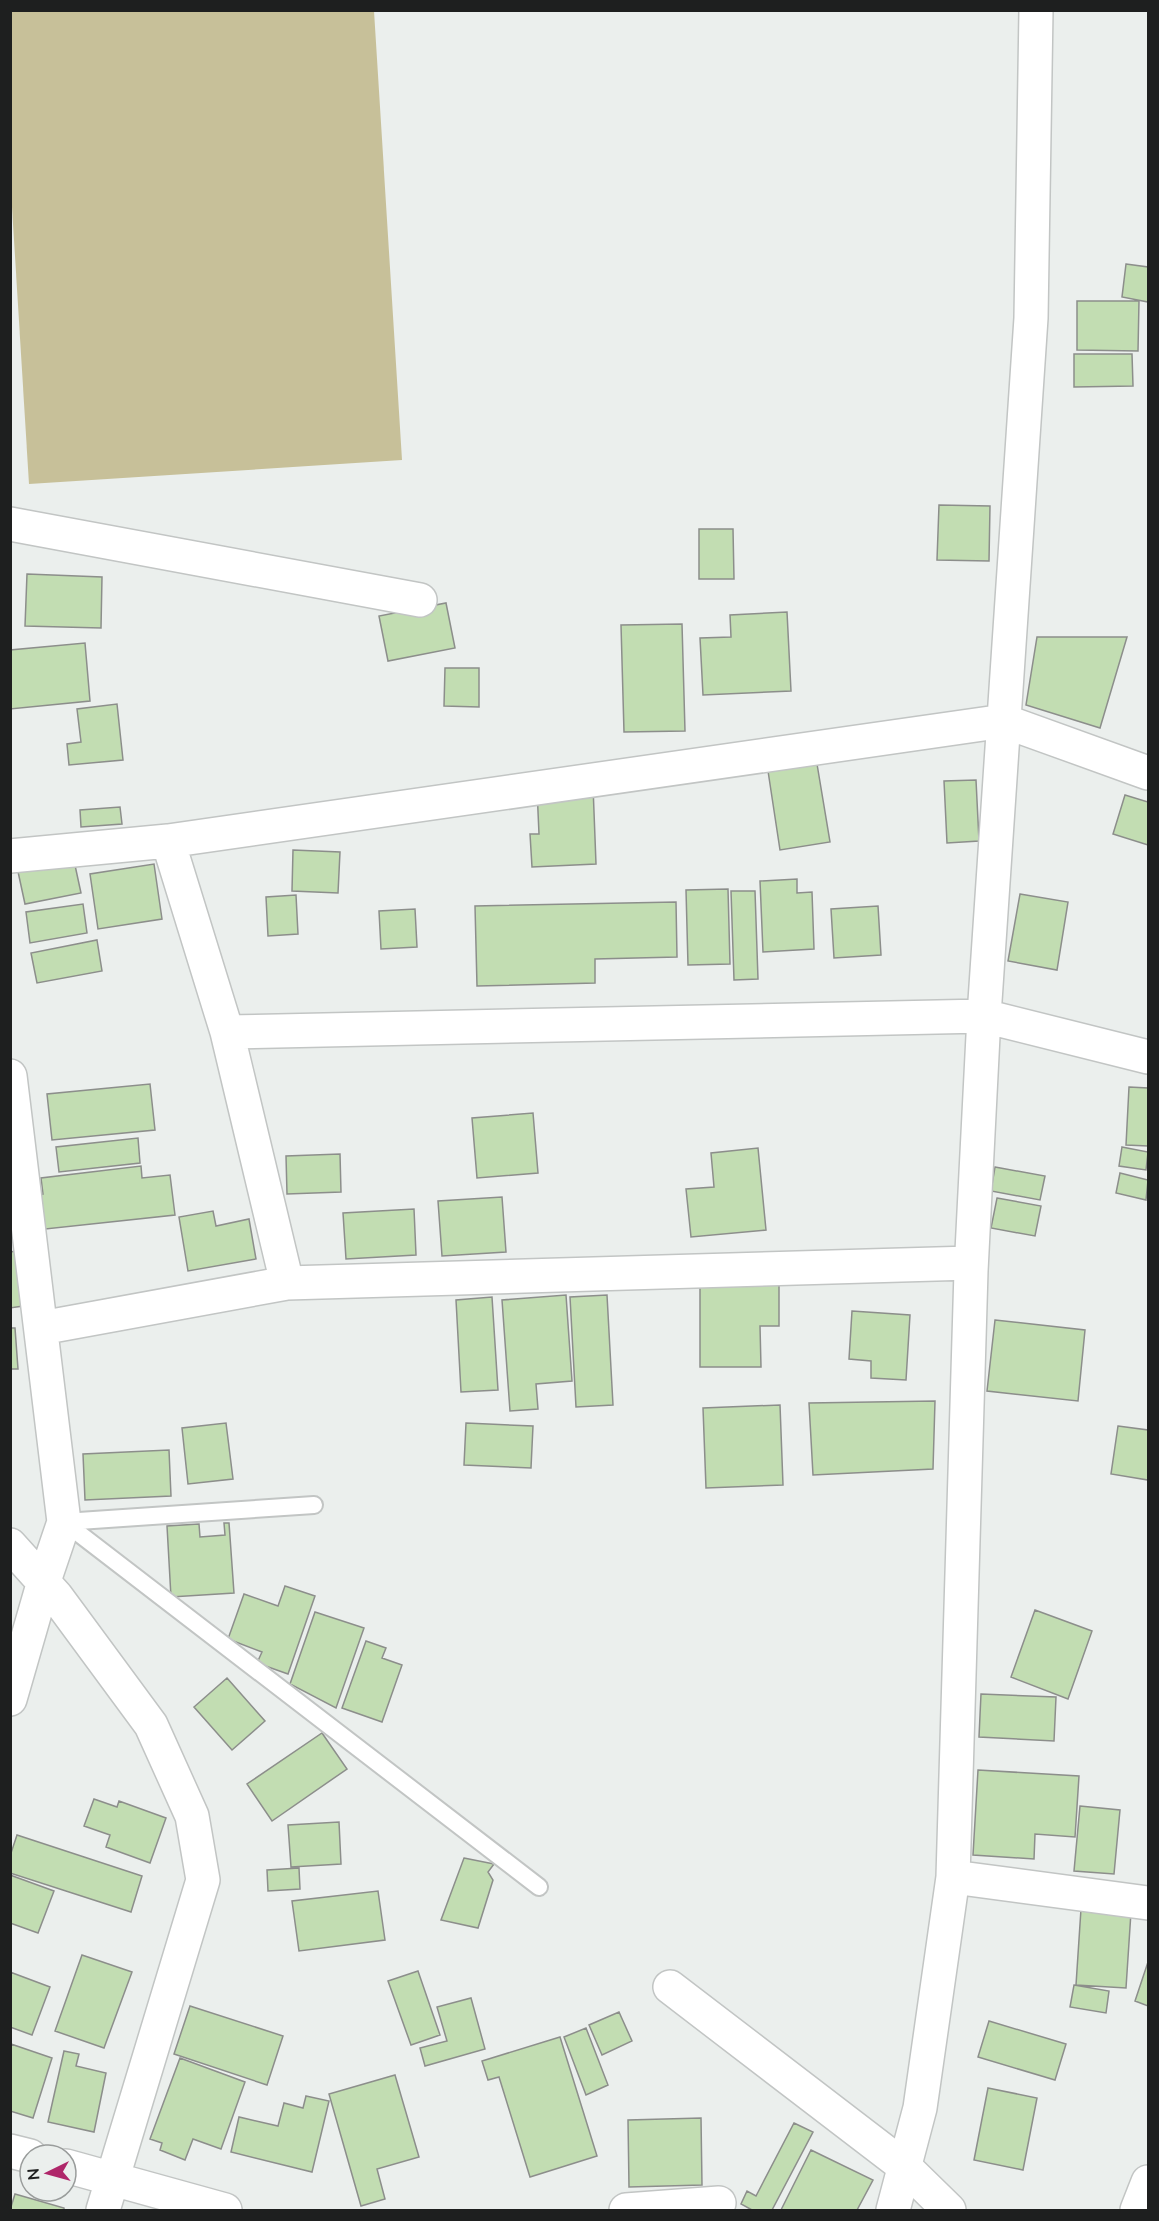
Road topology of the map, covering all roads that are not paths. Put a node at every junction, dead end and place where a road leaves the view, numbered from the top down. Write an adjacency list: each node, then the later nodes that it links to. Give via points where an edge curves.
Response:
1 (1036, 10): 4 (street, via 1031,318)
2 (10, 524): 3 (street)
3 (420, 600)
4 (1004, 721): 5 (street); 6 (street); 8 (street)
5 (1149, 773)
6 (168, 841): 7 (street); 9 (street)
7 (10, 856)
8 (984, 1016): 9 (street); 10 (street); 12 (street)
9 (227, 1032): 13 (street)
10 (1149, 1057)
11 (10, 1076): 14 (street)
12 (972, 1263): 13 (street); 20 (street)
13 (287, 1283): 14 (street)
14 (41, 1328): 16 (street)
15 (314, 1505): 16 (lane)
16 (64, 1522): 18 (street); 21 (lane)
17 (10, 1545): 18 (street)
18 (44, 1581): 19 (street); 26 (street, via 151,1725 192,1816 203,1880)
19 (10, 1699)
20 (953, 1877): 22 (street); 24 (street, via 921,2108)
21 (539, 1887)
22 (1149, 1904)
23 (670, 1987): 24 (street)
24 (905, 2167): 32 (street); 33 (street)
25 (78, 2169): 26 (street)
26 (112, 2178): 29 (street); 30 (street)
27 (1149, 2182): 34 (street)
28 (719, 2203): 31 (street)
29 (103, 2211)
30 (225, 2211)
31 (626, 2211)
32 (893, 2211)
33 (949, 2211)
34 (1137, 2211)

